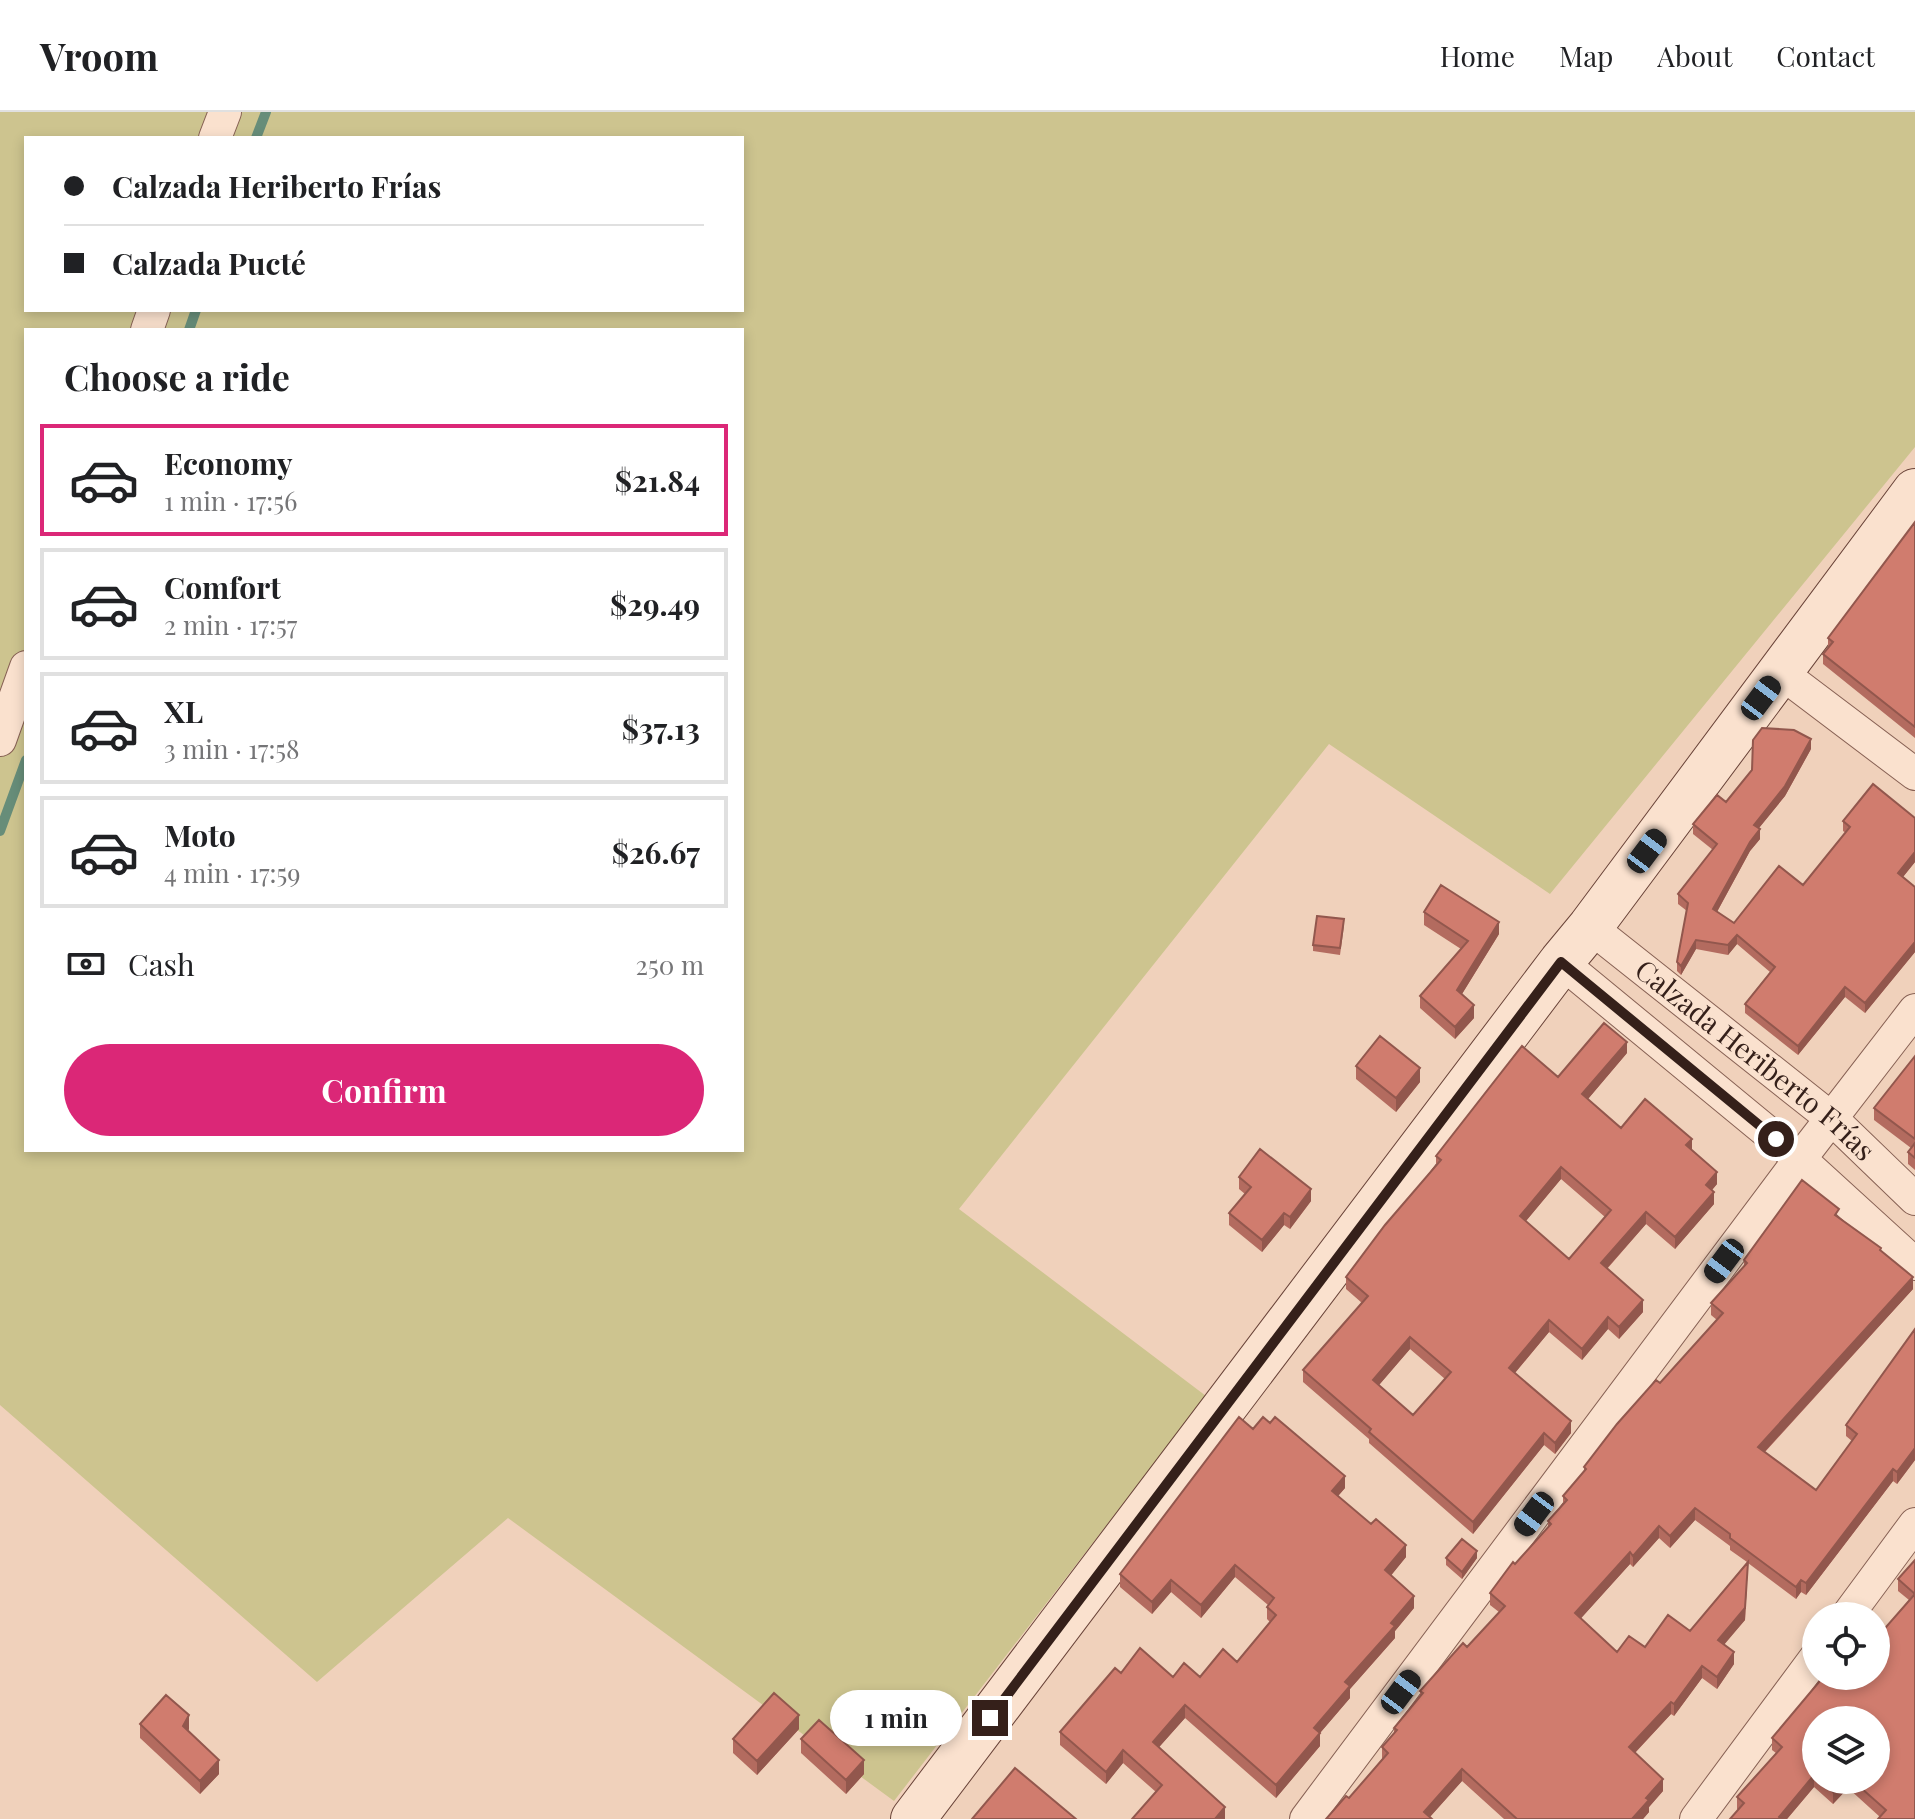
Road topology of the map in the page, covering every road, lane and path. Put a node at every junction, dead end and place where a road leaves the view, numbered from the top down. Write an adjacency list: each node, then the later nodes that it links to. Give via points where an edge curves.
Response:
1 (225, 112): 2 (street)
2 (216, 136)
3 (1915, 491): 4 (street)
4 (1780, 672): 7 (street); 8 (street)
5 (24, 673): 6 (street)
6 (0, 740)
7 (1915, 774)
8 (1590, 927): 9 (street); 11 (street, Calzada Heriberto Frías)
9 (1561, 962): 12 (street, Calzada Heriberto Frías); 18 (street)
10 (1915, 1010): 11 (street)
11 (1831, 1118): 12 (street); 13 (street, Calzada Heriberto Frías)
12 (1800, 1159): 14 (street, Calzada Heriberto Frías); 19 (street)
13 (1915, 1199)
14 (1915, 1264)
15 (1915, 1524): 16 (street)
16 (1857, 1602)
17 (1802, 1676): 20 (street)
18 (913, 1819)
19 (1306, 1819)
20 (1696, 1819)

